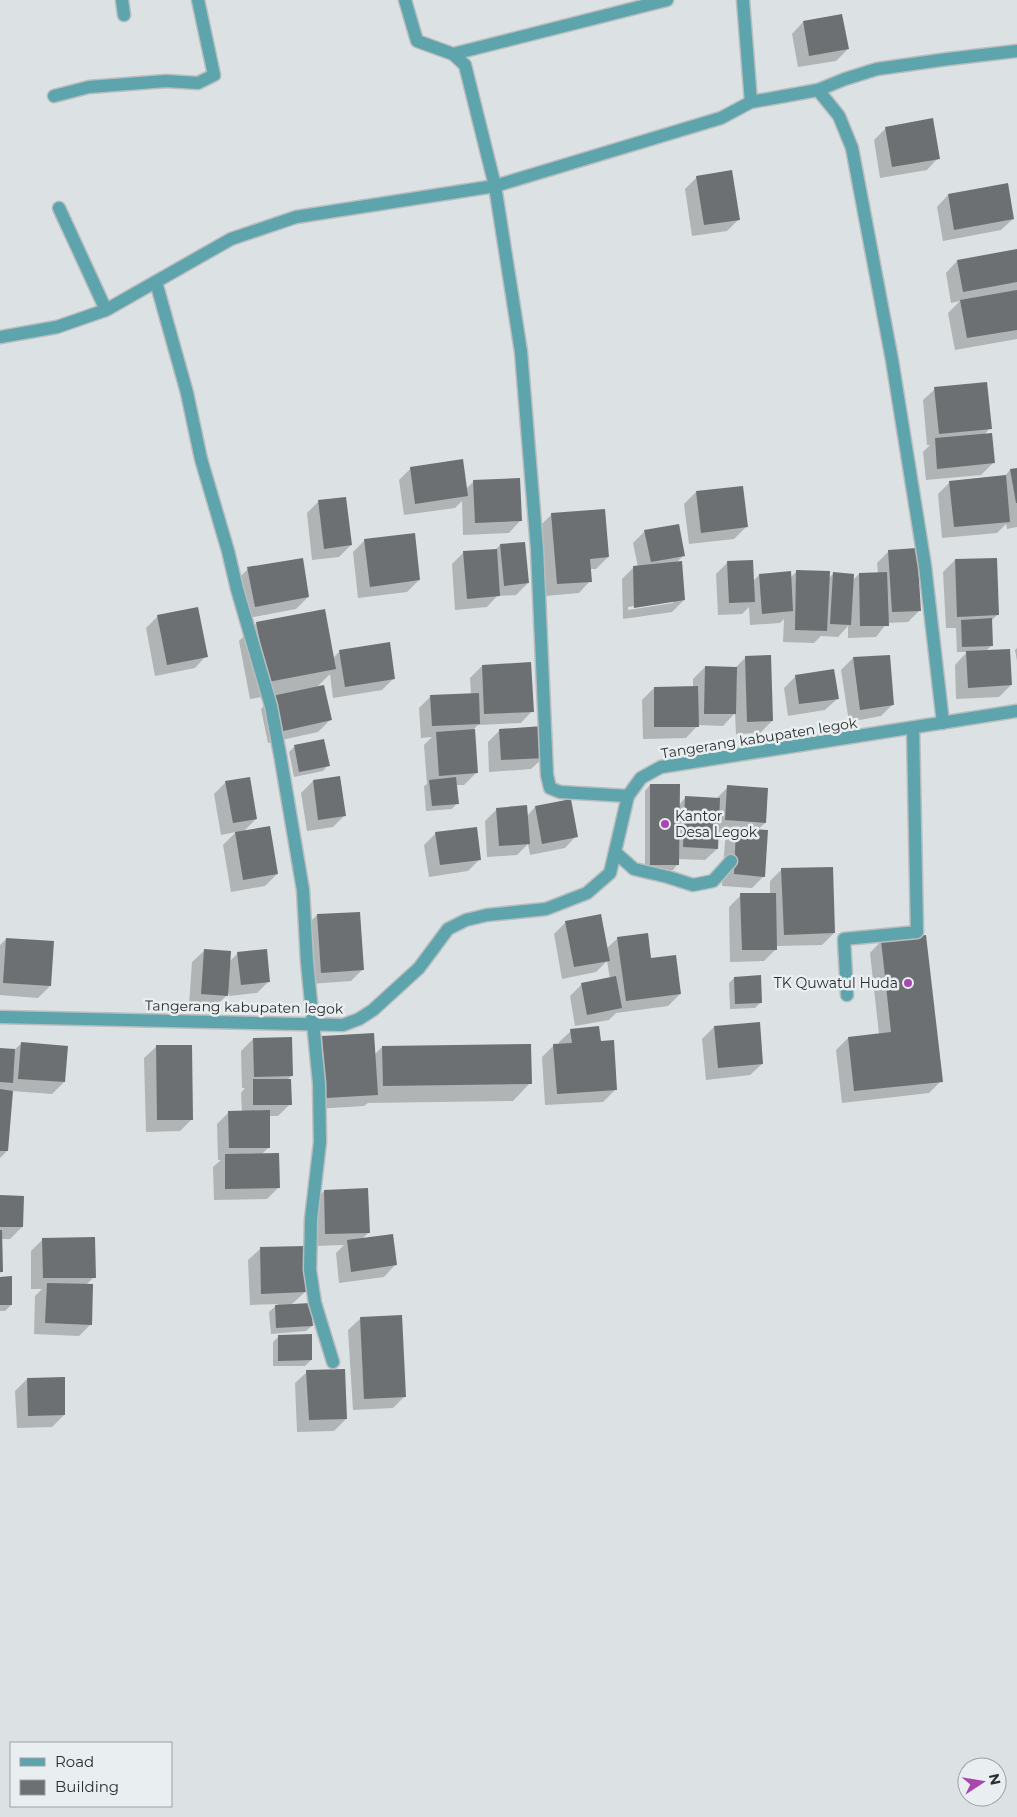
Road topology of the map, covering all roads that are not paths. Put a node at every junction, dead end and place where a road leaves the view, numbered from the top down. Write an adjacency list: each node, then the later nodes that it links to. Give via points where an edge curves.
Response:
1 (122, 0): 6 (street)
2 (198, 0): 10 (street, via 214,75 198,83 166,81 89,87)
3 (405, 0): 8 (street, via 417,40)
4 (667, 0): 8 (street)
5 (743, 0): 11 (street)
6 (124, 15)
7 (1017, 51): 9 (street, via 877,69)
8 (453, 54): 12 (street, via 465,65)
9 (818, 90): 11 (street); 18 (street, via 839,116 852,148 892,360 923,556)
10 (54, 96)
11 (751, 102): 12 (street, via 721,118)
12 (495, 186): 14 (street, via 296,217 231,239); 20 (street, via 522,352 537,550 547,775 550,788 560,792)
13 (59, 208): 15 (street)
14 (156, 282): 15 (street); 25 (street, via 272,715 303,890)
15 (106, 310): 16 (street, via 57,327)
16 (0, 337)
17 (1017, 711): 18 (street, Tangerang kabupaten legok)
18 (943, 724): 19 (street, Tangerang kabupaten legok)
19 (913, 728): 20 (street, Tangerang kabupaten legok, via 661,767 641,778); 23 (street, via 917,932 844,939)
20 (628, 796): 21 (street, Tangerang kabupaten legok)
21 (615, 852): 22 (street, via 634,869 693,886 713,881); 25 (street, Tangerang kabupaten legok, via 610,874 587,894 546,909 466,920 448,929 419,968 360,1019 343,1025)
22 (731, 861)
23 (846, 995)
24 (0, 1017): 25 (street, Tangerang kabupaten legok)
25 (313, 1024): 26 (street, via 320,1142 311,1219 310,1270 315,1303)
26 (333, 1362)

